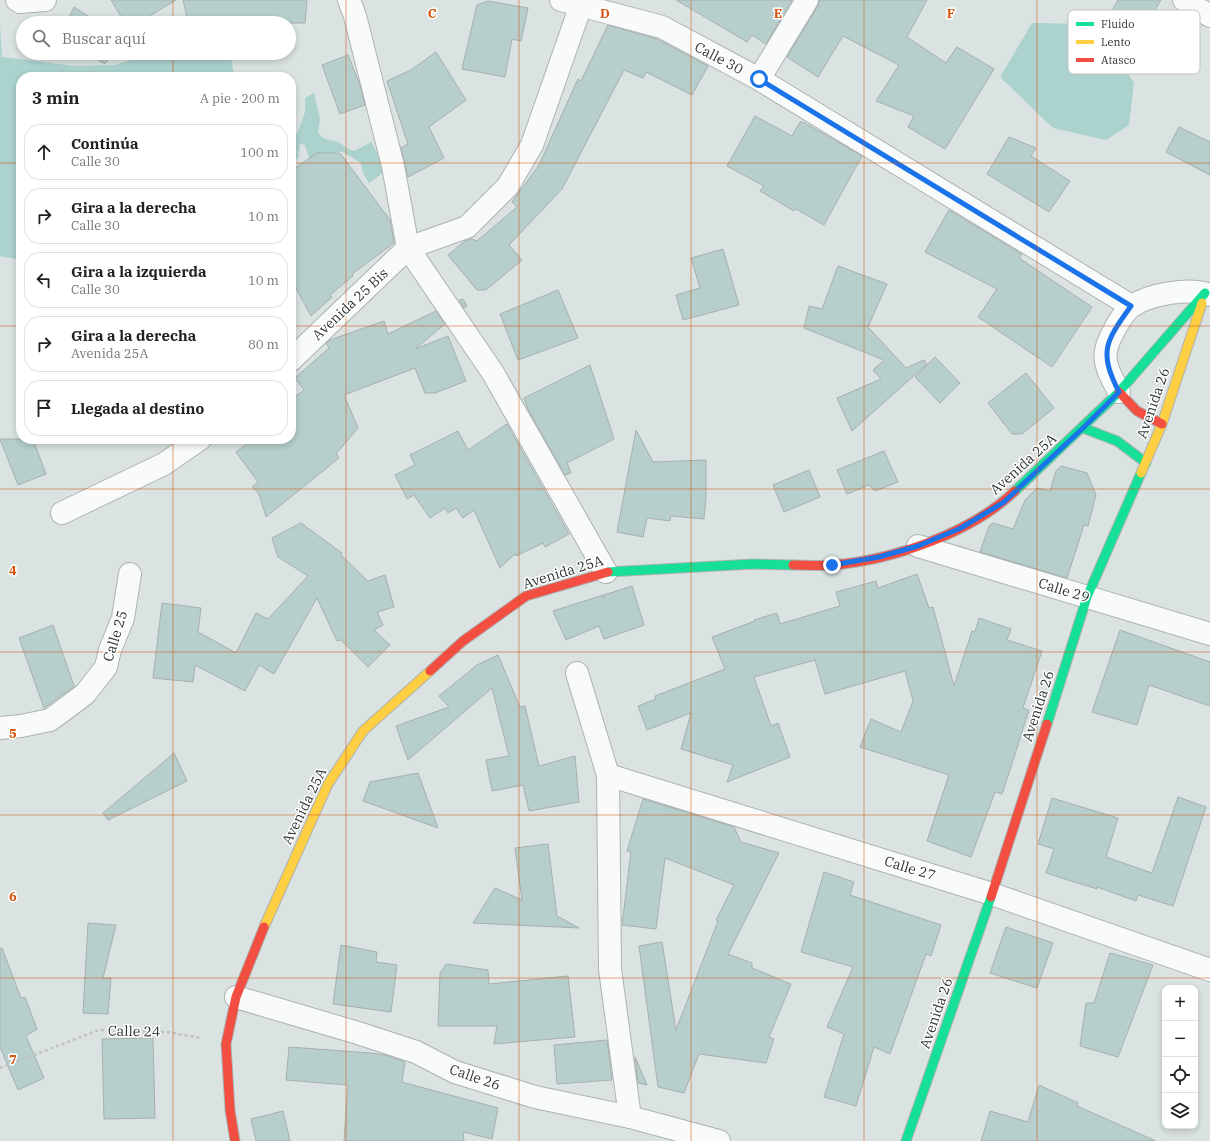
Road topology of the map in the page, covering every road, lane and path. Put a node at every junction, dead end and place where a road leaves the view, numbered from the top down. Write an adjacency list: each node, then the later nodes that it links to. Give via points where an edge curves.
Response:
1 (17, 0): 5 (street)
2 (349, 0): 9 (street, via 392,166)
3 (807, 0): 8 (street)
4 (1184, 0): 7 (street)
5 (44, 1)
6 (571, 3): 8 (street, Calle 30, via 662,27); 9 (street, via 532,145 508,186 467,227)
7 (1210, 16)
8 (759, 79): 11 (street, Calle 30)
9 (408, 248): 12 (street, Avenida 25 Bis); 20 (street, via 493,373)
10 (1208, 291): 11 (street, via 1156,295); 13 (main road, Avenida 25A); 14 (main road, Avenida 26)
11 (1131, 306): 13 (street, via 1111,334 1106,352 1109,372)
12 (296, 355)
13 (1119, 392): 14 (main road, via 1126,403 1137,412); 15 (main road, Avenida 25A)
14 (1162, 424): 17 (main road, Avenida 26)
15 (1083, 428): 17 (main road, via 1119,441); 19 (main road, Avenida 25A, via 1004,502 961,528)
16 (193, 444): 18 (street, via 164,464)
17 (1146, 463): 22 (main road, Avenida 26)
18 (62, 513)
19 (918, 546): 20 (main road, Avenida 25A, via 879,557 832,565 753,564); 22 (street, Calle 29)
20 (606, 572): 29 (main road, Avenida 25A, via 526,596 463,641 363,731 328,784 273,905)
21 (130, 574): 25 (street, Calle 25, via 123,618 106,667 85,694 50,720)
22 (1087, 597): 23 (street, Calle 29); 27 (main road, Avenida 26)
23 (1210, 634)
24 (577, 673): 26 (street)
25 (0, 728)
26 (608, 775): 27 (street, Calle 27); 32 (street, via 610,969)
27 (992, 894): 28 (street, Calle 27); 35 (main road, Avenida 26)
28 (1210, 970)
29 (236, 996): 30 (main road, Avenida 25A); 32 (street, Calle 26, via 416,1052 455,1072 527,1094)
30 (226, 1044): 31 (path, Calle 24, via 167,1032 99,1030); 33 (main road, Avenida 25A, via 230,1110)
31 (0, 1068)
32 (630, 1117): 34 (street, Calle 26)
33 (235, 1141)
34 (719, 1141)
35 (906, 1141)

